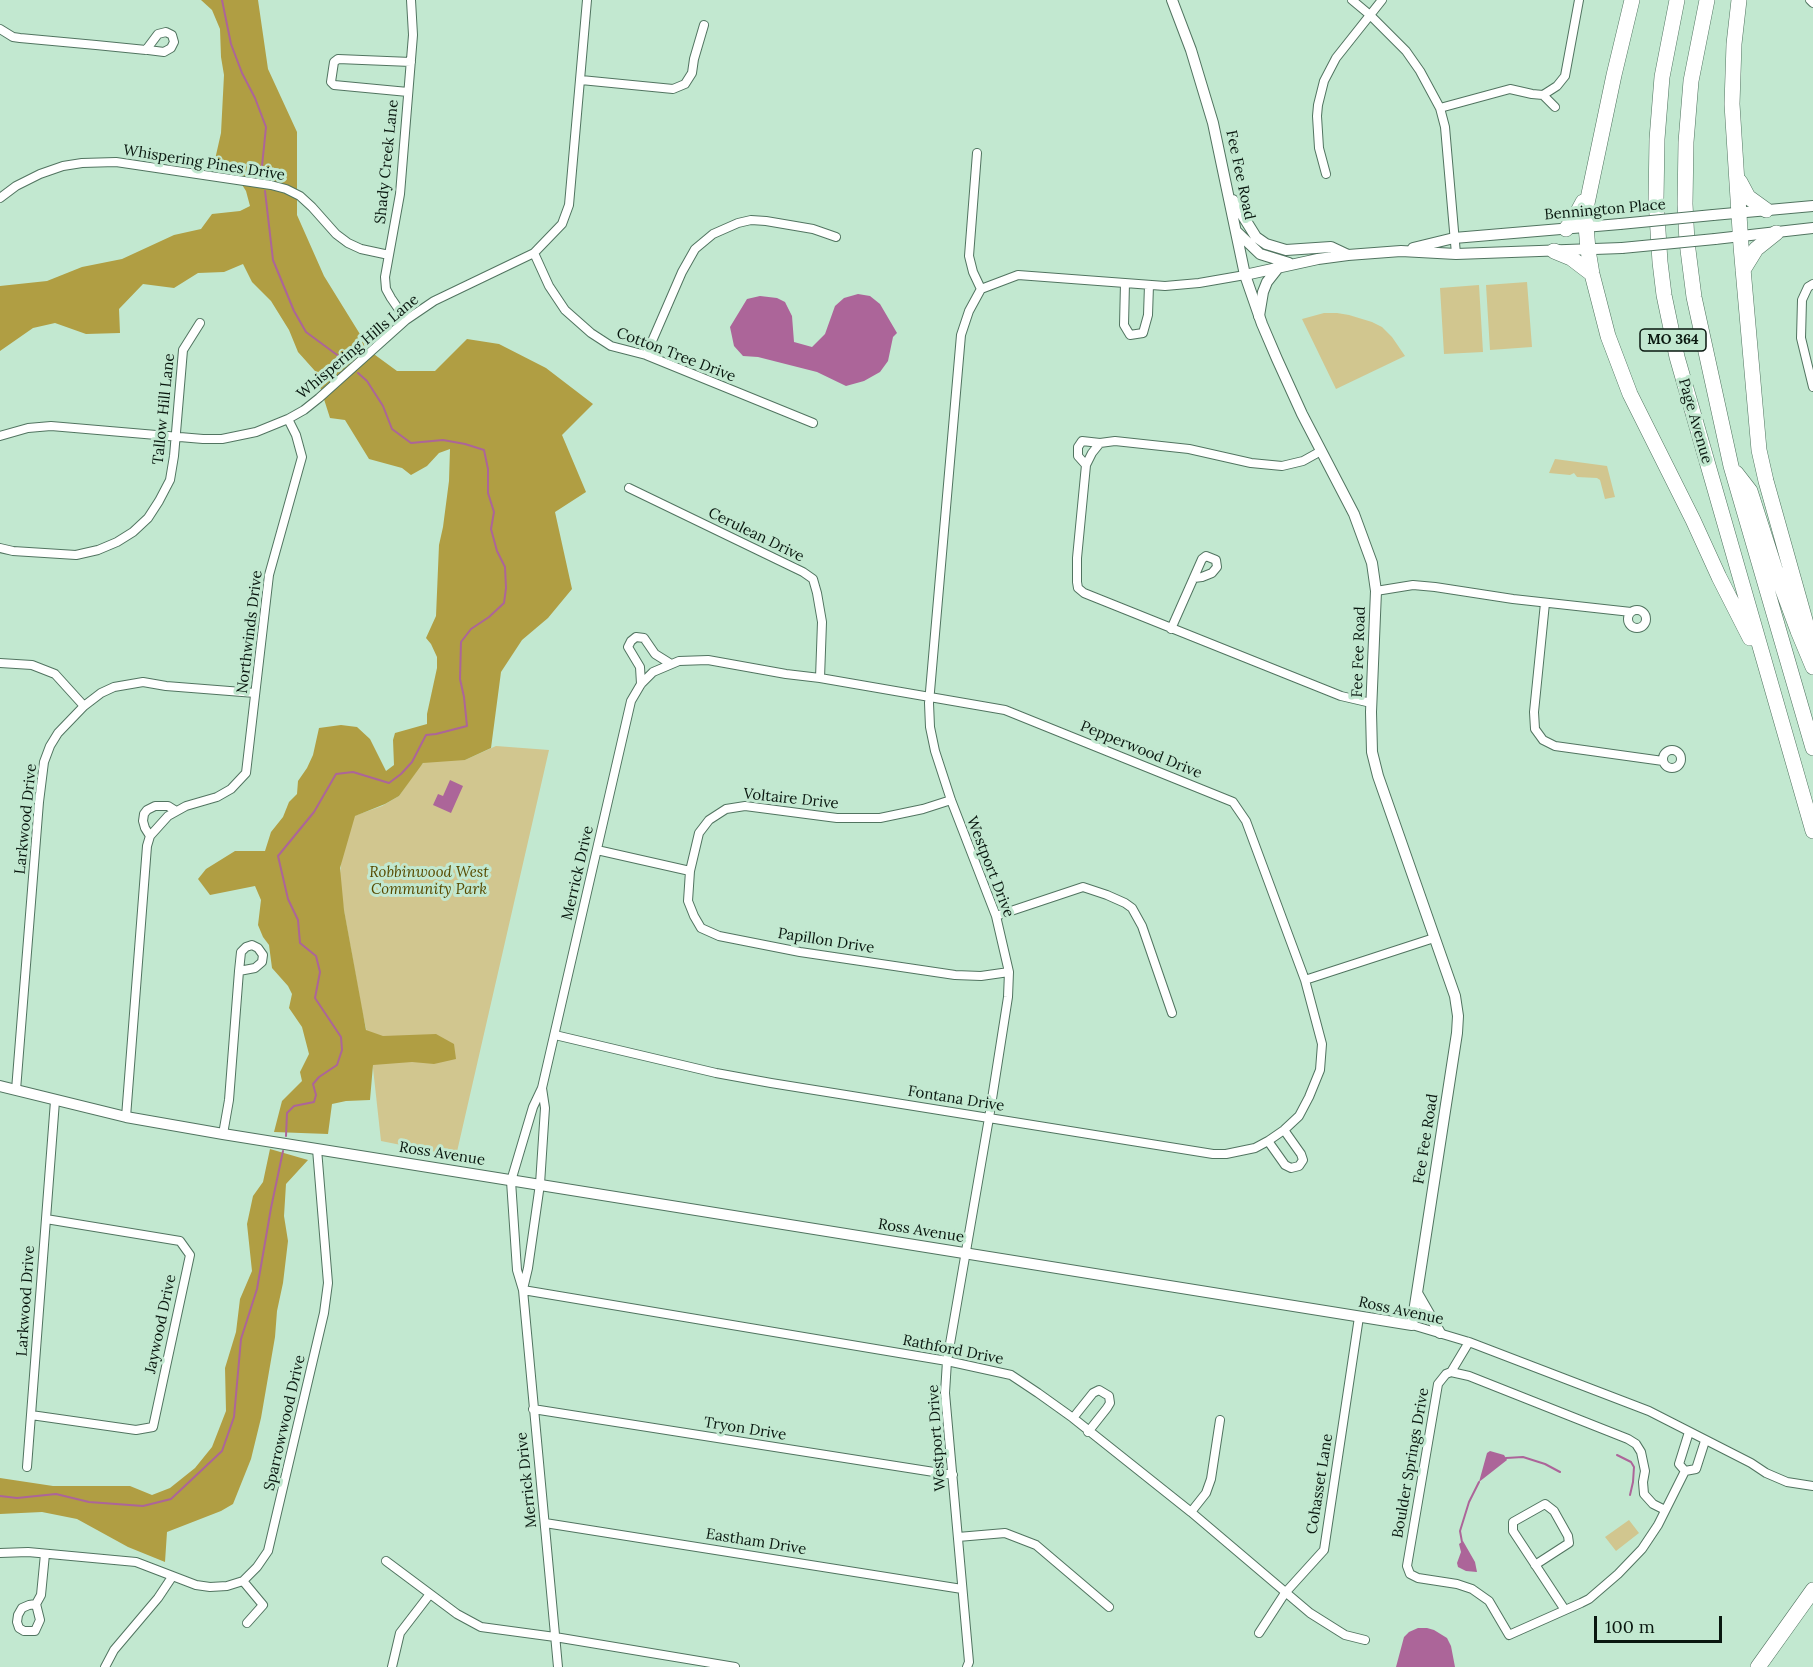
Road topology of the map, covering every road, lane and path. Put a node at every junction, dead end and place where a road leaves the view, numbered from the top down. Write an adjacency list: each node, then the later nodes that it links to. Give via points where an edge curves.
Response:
1 (411, 0): 15 (street, Shady Creek Lane)
2 (587, 0): 16 (street, Whispering Hills Lane)
3 (1172, 0): 25 (street, Fee Fee Road, via 1208,104)
4 (1352, 0): 11 (street)
5 (1383, 0): 11 (street)
6 (1579, 0): 18 (street, via 1565,76)
7 (1632, 0): 24 (highway)
8 (1677, 0): 78 (highway, Page Avenue / MO 364, via 1662,76 1657,139 1661,273 1677,357)
9 (1707, 0): 66 (highway, Page Avenue / MO 364, via 1687,113 1685,204 1694,297)
10 (1739, 0): 23 (highway, via 1732,75)
11 (1370, 15): 20 (street, via 1406,51); 22 (street, via 1336,58 1324,81 1317,116)
12 (704, 25): 16 (street, via 692,73 685,84 673,89)
13 (0, 29): 14 (street, via 13,38)
14 (146, 50)
15 (411, 62): 17 (street, Shady Creek Lane); 17 (street, via 338,59 331,82)
16 (581, 80): 41 (street, Whispering Hills Lane, via 569,205 562,224)
17 (408, 92): 43 (street, Shady Creek Lane, via 400,194)
18 (1543, 95): 19 (street); 20 (street, via 1510,89)
19 (1556, 107)
20 (1440, 108): 37 (street)
21 (977, 153): 53 (street, via 969,256)
22 (1326, 174)
23 (1737, 176): 28 (highway, via 1748,197); 29 (highway)
24 (1590, 189): 30 (highway); 32 (highway)
25 (1229, 193): 33 (street, Fee Fee Road); 44 (street, via 1256,237 1266,244 1287,250 1332,246)
26 (0, 198): 43 (street, Whispering Pines Drive, via 48,171 82,163 116,162 271,184 300,196 348,243)
27 (1813, 206): 28 (street, Bennington Place)
28 (1766, 210): 29 (street, Bennington Place)
29 (1739, 213): 30 (street, Bennington Place, bridge); 36 (highway)
30 (1586, 227): 32 (street, Bennington Place); 38 (highway)
31 (1813, 228): 34 (street, Bennington Place)
32 (1566, 229): 37 (street, Bennington Place)
33 (1236, 232): 45 (street, via 1260,254); 49 (street, Fee Fee Road)
34 (1776, 233): 36 (street, Bennington Place); 47 (highway, via 1756,249)
35 (836, 237): 57 (street, via 766,220 738,223 713,234 695,249 682,272)
36 (1740, 237): 38 (street, Bennington Place, bridge); 47 (highway)
37 (1454, 238): 39 (street, Bennington Place); 42 (street)
38 (1588, 250): 40 (street, Bennington Place); 48 (highway)
39 (1401, 251): 42 (street, Bennington Place); 44 (street, Bennington Place)
40 (1554, 251): 42 (street, Bennington Place); 48 (highway)
41 (534, 253): 55 (street, Whispering Hills Lane, via 434,301); 57 (street, Cotton Tree Drive, via 565,310 611,346)
42 (1456, 254)
43 (389, 255): 55 (street, Shady Creek Lane, via 386,289)
44 (1348, 255): 45 (street, Bennington Place)
45 (1293, 264): 46 (street, Bennington Place)
46 (1278, 268): 49 (street, Bennington Place); 54 (street, via 1263,292)
47 (1743, 270): 74 (highway, via 1759,450)
48 (1592, 274): 78 (highway, via 1608,336 1630,394)
49 (1245, 275): 52 (street); 54 (street, Fee Fee Road)
50 (1125, 283): 52 (street); 52 (street, via 1124,325 1130,335 1143,333); 53 (street, via 1018,275)
51 (1813, 284): 58 (street, via 1802,300 1801,338)
52 (1149, 285)
53 (981, 288): 83 (street, Westport Drive, via 961,335)
54 (1259, 316): 64 (street, Fee Fee Road)
55 (406, 320): 59 (street, Whispering Hills Lane, via 319,398)
56 (200, 323): 62 (street, Tallow Hill Lane, via 183,350)
57 (646, 355): 60 (street, Cotton Tree Drive)
58 (1813, 387)
59 (288, 419): 62 (street, Whispering Hills Lane, via 239,436); 82 (street, Northwinds Drive, via 302,457 269,575)
60 (813, 423)
61 (0, 436): 62 (street, Whispering Hills Lane, via 51,426)
62 (176, 437): 68 (street, Tallow Hill Lane, via 170,480 159,501 148,518 117,543 76,555)
63 (1100, 443): 64 (street, via 1115,441 1189,449 1282,466); 65 (street); 65 (street, via 1082,441 1078,447 1078,456)
64 (1321, 451): 70 (street, Fee Fee Road, via 1354,514 1372,564)
65 (1086, 465): 73 (street, via 1076,571 1078,588)
66 (1731, 466): 77 (highway, via 1750,491); 86 (highway, Page Avenue / MO 364)
67 (629, 488): 80 (street, Cerulean Drive, via 813,579 822,622)
68 (0, 548)
69 (1194, 578): 73 (street)
70 (1376, 591): 71 (street, via 1432,586); 84 (street, Fee Fee Road)
71 (1545, 603): 72 (street); 87 (street, via 1534,729 1555,746)
72 (1631, 612)
73 (1171, 629): 84 (street, via 1341,696)
74 (1813, 656)
75 (0, 663): 85 (street, via 32,665 55,674)
76 (670, 664): 79 (street, Pepperwood Drive); 80 (street, Pepperwood Drive, via 708,660); 81 (street, via 655,654 644,638 636,637 628,647 641,669)
77 (1813, 667)
78 (1766, 670): 90 (highway, Page Avenue / MO 364)
79 (653, 672): 81 (street, Merrick Drive)
80 (820, 678): 83 (street, Pepperwood Drive)
81 (641, 684): 92 (street, Merrick Drive, via 631,701)
82 (255, 693): 85 (street, Larkwood Drive, via 143,682 114,687); 89 (street, Northwinds Drive, via 246,773 217,797)
83 (931, 697): 88 (street, Westport Drive, via 930,727); 98 (street, Pepperwood Drive, via 1005,710 1233,802 1246,821)
84 (1371, 703): 95 (street, Fee Fee Road, via 1372,752 1378,776)
85 (84, 706): 103 (street, Larkwood Drive, via 58,733 44,762)
86 (1813, 748)
87 (1663, 760)
88 (951, 800): 93 (street, Voltaire Drive, via 880,818 837,818 745,806 726,809 709,820 699,833); 94 (street, Westport Drive)
89 (176, 811): 91 (street, Northwinds Drive); 91 (street, Northwinds Drive, via 168,806 147,810 143,821)
90 (1813, 831)
91 (150, 836): 105 (street, Northwinds Drive)
92 (597, 850): 93 (street); 100 (street, Merrick Drive)
93 (690, 871): 97 (street, Papillon Drive, via 688,901 694,916 701,928 719,936 955,975)
94 (996, 916): 97 (street, Westport Drive); 99 (street, via 1083,887 1125,903 1142,926)
95 (1434, 938): 98 (street); 116 (street, Fee Fee Road, via 1455,996 1458,1016)
96 (239, 971): 108 (street)
97 (1009, 972): 106 (street, Westport Drive)
98 (1305, 980): 107 (street, Pepperwood Drive, via 1322,1044 1320,1070 1299,1116)
99 (1172, 1013)
100 (555, 1035): 102 (street, Merrick Drive); 106 (street, Fontana Drive, via 716,1073)
101 (0, 1086): 103 (street, Ross Avenue)
102 (542, 1088): 111 (street, Merrick Drive, via 532,1107); 112 (street, Merrick Drive, via 545,1108)
103 (16, 1090): 104 (street, Ross Avenue)
104 (56, 1101): 105 (street, Ross Avenue); 113 (street, Larkwood Drive)
105 (126, 1117): 108 (street, Ross Avenue)
106 (989, 1118): 109 (street, Fontana Drive, via 1213,1154 1240,1152); 114 (street, Westport Drive)
107 (1284, 1130): 109 (street, Pepperwood Drive); 109 (street, via 1301,1154 1299,1166 1285,1165)
108 (223, 1134): 110 (street, Ross Avenue)
109 (1268, 1141)
110 (317, 1149): 111 (street, Ross Avenue); 143 (street, Sparrowwood Drive, via 328,1284 324,1312 268,1551)
111 (512, 1181): 112 (street, Ross Avenue); 115 (street, Merrick Drive, via 517,1270)
112 (540, 1184): 114 (street, Ross Avenue); 115 (street, Merrick Drive)
113 (46, 1219): 124 (street, Larkwood Drive); 124 (street, Jaywood Drive, via 180,1241 190,1255 153,1427 136,1430)
114 (967, 1253): 117 (street, Ross Avenue); 121 (street, Westport Drive)
115 (523, 1290): 121 (street, Rathford Drive); 123 (street, Merrick Drive)
116 (1417, 1293): 118 (street, Fee Fee Road); 119 (street)
117 (1359, 1317): 118 (street, Ross Avenue); 146 (street, Cohasset Lane, via 1324,1550)
118 (1412, 1325): 119 (street, Ross Avenue)
119 (1440, 1333): 120 (street, Ross Avenue)
120 (1469, 1342): 122 (street); 128 (street, Ross Avenue, via 1649,1411)
121 (947, 1361): 125 (street, Rathford Drive, via 1011,1375); 132 (street, Westport Drive, via 945,1393)
122 (1451, 1372): 134 (street, via 1636,1444 1645,1470 1644,1494); 150 (street, Boulder Springs Drive, via 1438,1384 1407,1566 1410,1574 1472,1589 1489,1601 1509,1635)
123 (533, 1409): 132 (street, Tryon Drive); 136 (street, Merrick Drive)
124 (31, 1415): 130 (street, Larkwood Drive)
125 (1072, 1418): 127 (street, Rathford Drive); 127 (street, via 1093,1393 1099,1390 1109,1396 1110,1403)
126 (1220, 1420): 135 (street, via 1211,1479)
127 (1088, 1432): 135 (street, Rathford Drive)
128 (1689, 1432): 129 (street, Ross Avenue); 131 (street, via 1679,1464)
129 (1705, 1441): 131 (street, via 1696,1469); 133 (street, Ross Avenue, via 1787,1482)
130 (27, 1467)
131 (1685, 1471): 134 (street)
132 (952, 1475): 137 (street, Westport Drive)
133 (1813, 1486)
134 (1665, 1510): 150 (street, via 1641,1549 1618,1574 1589,1599)
135 (1191, 1512): 146 (street, Rathford Drive)
136 (545, 1523): 144 (street, Eastham Drive); 153 (street, Merrick Drive)
137 (958, 1537): 144 (street, Westport Drive); 149 (street, via 1005,1533 1036,1545)
138 (0, 1553): 139 (street)
139 (45, 1554): 142 (street, via 136,1562); 148 (street, via 41,1595)
140 (386, 1561): 147 (street)
141 (1535, 1565): 141 (street, via 1513,1531 1513,1522 1545,1504 1554,1511 1569,1543); 150 (street)
142 (172, 1577): 143 (street, via 210,1587); 155 (street)
143 (243, 1581): 151 (street, via 263,1605)
144 (962, 1589): 159 (street, Westport Drive)
145 (1813, 1590): 160 (highway)
146 (1285, 1593): 152 (street, Cohasset Lane); 154 (street, Rathford Drive, via 1331,1627)
147 (430, 1594): 153 (street, via 481,1627); 156 (street, via 400,1633)
148 (36, 1604)
149 (1110, 1607)
150 (1565, 1610)
151 (247, 1623)
152 (1258, 1633)
153 (555, 1637): 157 (street, Merrick Drive); 158 (street)
154 (1365, 1640)
155 (105, 1667)
156 (392, 1667)
157 (558, 1667)
158 (731, 1667)
159 (967, 1667)
160 (1758, 1667)

